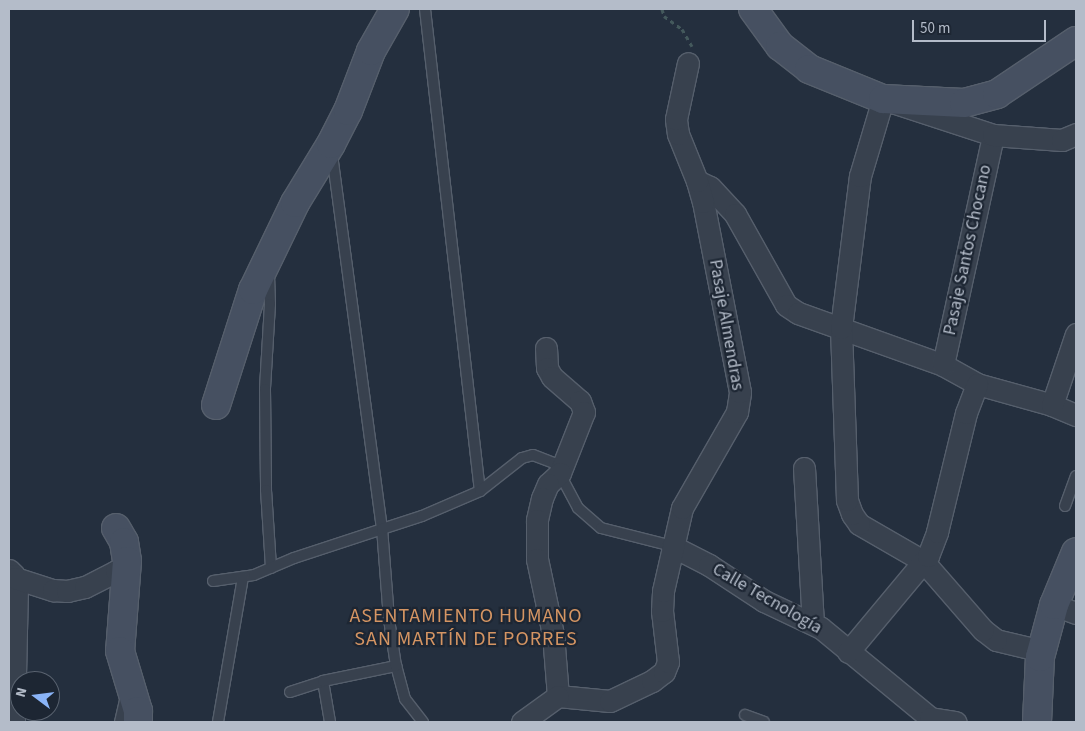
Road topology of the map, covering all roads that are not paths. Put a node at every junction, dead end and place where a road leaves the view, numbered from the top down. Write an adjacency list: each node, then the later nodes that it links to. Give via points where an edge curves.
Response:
1 (395, 9): 9 (street, via 371,50 348,111)
2 (425, 9): 23 (lane)
3 (753, 9): 6 (street, via 780,46 809,69)
4 (1076, 41): 6 (street, via 997,94 964,103)
5 (688, 63): 10 (street, Pasaje Almendras, via 676,119 678,134)
6 (883, 99): 8 (street); 12 (street, via 860,176)
7 (1076, 134): 8 (street, via 1062,140)
8 (993, 135): 15 (street, Pasaje Santos Chocano)
9 (331, 144): 11 (street, via 295,203); 26 (lane)
10 (698, 180): 12 (street, via 710,187 735,214 786,305 798,313); 27 (street, Pasaje Almendras, via 740,392 737,412 682,508)
11 (268, 259): 17 (street, via 253,290); 31 (lane, via 270,304 265,389)
12 (841, 328): 15 (street); 29 (street, via 847,500 859,524)
13 (1076, 334): 18 (street)
14 (546, 348): 21 (street, via 547,368 552,377 580,401 584,412)
15 (943, 365): 16 (street)
16 (977, 384): 18 (street); 29 (street, via 966,413 938,532)
17 (216, 405)
18 (1052, 405): 19 (street)
19 (1076, 415)
20 (804, 468): 36 (street)
21 (560, 473): 23 (lane, via 554,463 533,455 522,458); 27 (lane, via 578,508 600,528); 44 (street, via 548,484 537,520 537,559 553,634)
22 (1076, 476): 24 (lane)
23 (480, 491): 26 (lane)
24 (1066, 506)
25 (116, 528): 30 (street, via 124,542)
26 (382, 530): 31 (lane); 40 (lane)
27 (672, 546): 36 (street, Calle Tecnología, via 764,600); 44 (street, Pasaje Almendras, via 663,591 668,662 664,672 610,701)
28 (1076, 552): 35 (street)
29 (923, 561): 37 (street, via 983,630 996,640); 38 (street)
30 (127, 567): 32 (street, via 85,587 68,591 53,590); 41 (street, via 120,651)
31 (271, 568): 33 (lane)
32 (12, 574): 39 (street, via 17,587)
33 (243, 577): 34 (lane); 50 (lane)
34 (213, 581)
35 (1065, 609): 37 (street)
36 (813, 624): 38 (street, Calle Tecnología)
37 (1042, 651): 56 (street)
38 (848, 652): 46 (street, Calle Tecnología)
39 (12, 659): 47 (street)
40 (396, 666): 42 (lane); 52 (lane, via 405,699)
41 (129, 680): 48 (lane); 49 (street)
42 (323, 681): 43 (lane); 51 (lane)
43 (290, 692)
44 (558, 696): 53 (street)
45 (745, 715): 54 (lane)
46 (925, 720): 55 (street, Calle Tecnología)
47 (14, 722)
48 (120, 722)
49 (138, 722)
50 (218, 722)
51 (330, 722)
52 (422, 722)
53 (522, 722)
54 (764, 722)
55 (956, 722)
56 (1037, 722)

